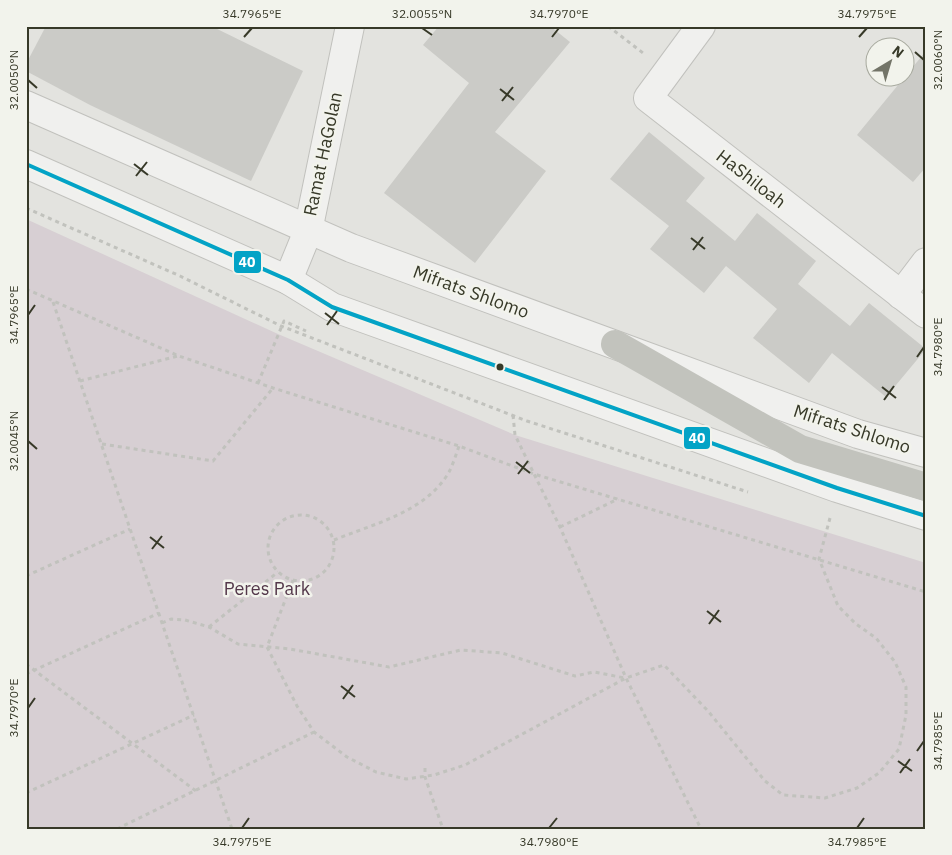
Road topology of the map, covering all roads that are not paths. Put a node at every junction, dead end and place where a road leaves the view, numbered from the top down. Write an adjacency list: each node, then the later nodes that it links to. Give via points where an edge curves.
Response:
1 (350, 26): 5 (street, Ramat HaGolan)
2 (701, 26): 8 (street, HaShiloah, via 648,98)
3 (26, 105): 5 (street, Mifrats Shlomo)
4 (26, 164): 7 (street)
5 (308, 231): 7 (street, Ramat HaGolan); 10 (street, Mifrats Shlomo)
6 (926, 262): 8 (street)
7 (288, 280): 13 (street, via 332,307 837,488)
8 (901, 294): 9 (street, HaShiloah)
9 (926, 314)
10 (614, 344): 11 (street, Mifrats Shlomo, via 858,434); 12 (main road, via 800,448)
11 (926, 453)
12 (926, 487)
13 (926, 516)

